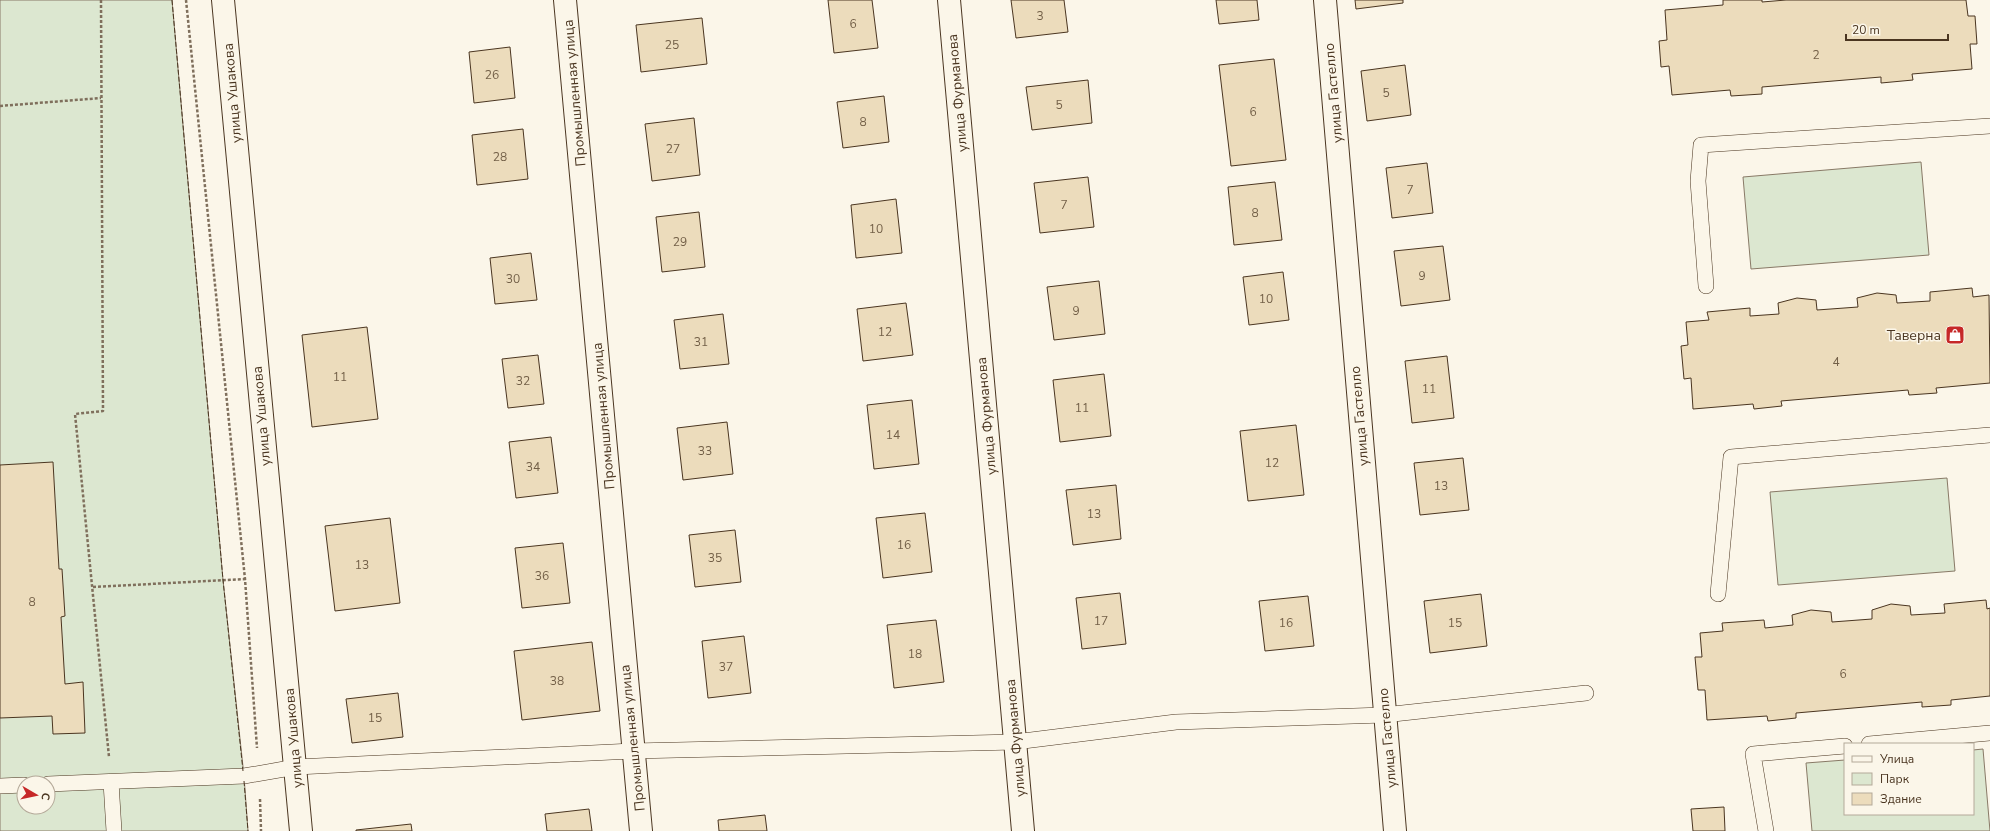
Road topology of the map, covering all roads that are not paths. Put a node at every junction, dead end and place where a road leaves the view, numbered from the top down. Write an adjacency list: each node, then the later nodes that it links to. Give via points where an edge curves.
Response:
1 (223, 0): 16 (street, улица Ушакова)
2 (565, 0): 15 (street, Промышленная улица)
3 (949, 0): 12 (street, улица Фурманова)
4 (1325, 0): 10 (street, улица Гастелло)
5 (1990, 126): 6 (lane, via 1701,145 1698,181)
6 (1706, 286)
7 (1990, 435): 8 (lane, via 1731,457)
8 (1718, 594)
9 (1586, 693): 10 (lane)
10 (1384, 715): 12 (lane, via 1176,722); 25 (street, улица Гастелло)
11 (1990, 733): 13 (lane)
12 (1015, 742): 15 (lane); 24 (street, улица Фурманова)
13 (1880, 743)
14 (1844, 746): 26 (lane, via 1753,754)
15 (633, 751): 16 (lane); 23 (street, Промышленная улица)
16 (296, 767): 17 (lane, via 244,776); 22 (street, улица Ушакова)
17 (111, 782): 18 (lane); 21 (lane)
18 (56, 784)
19 (16, 785): 20 (lane)
20 (0, 786)
21 (114, 831)
22 (301, 831)
23 (641, 831)
24 (1023, 831)
25 (1395, 831)
26 (1766, 831)

